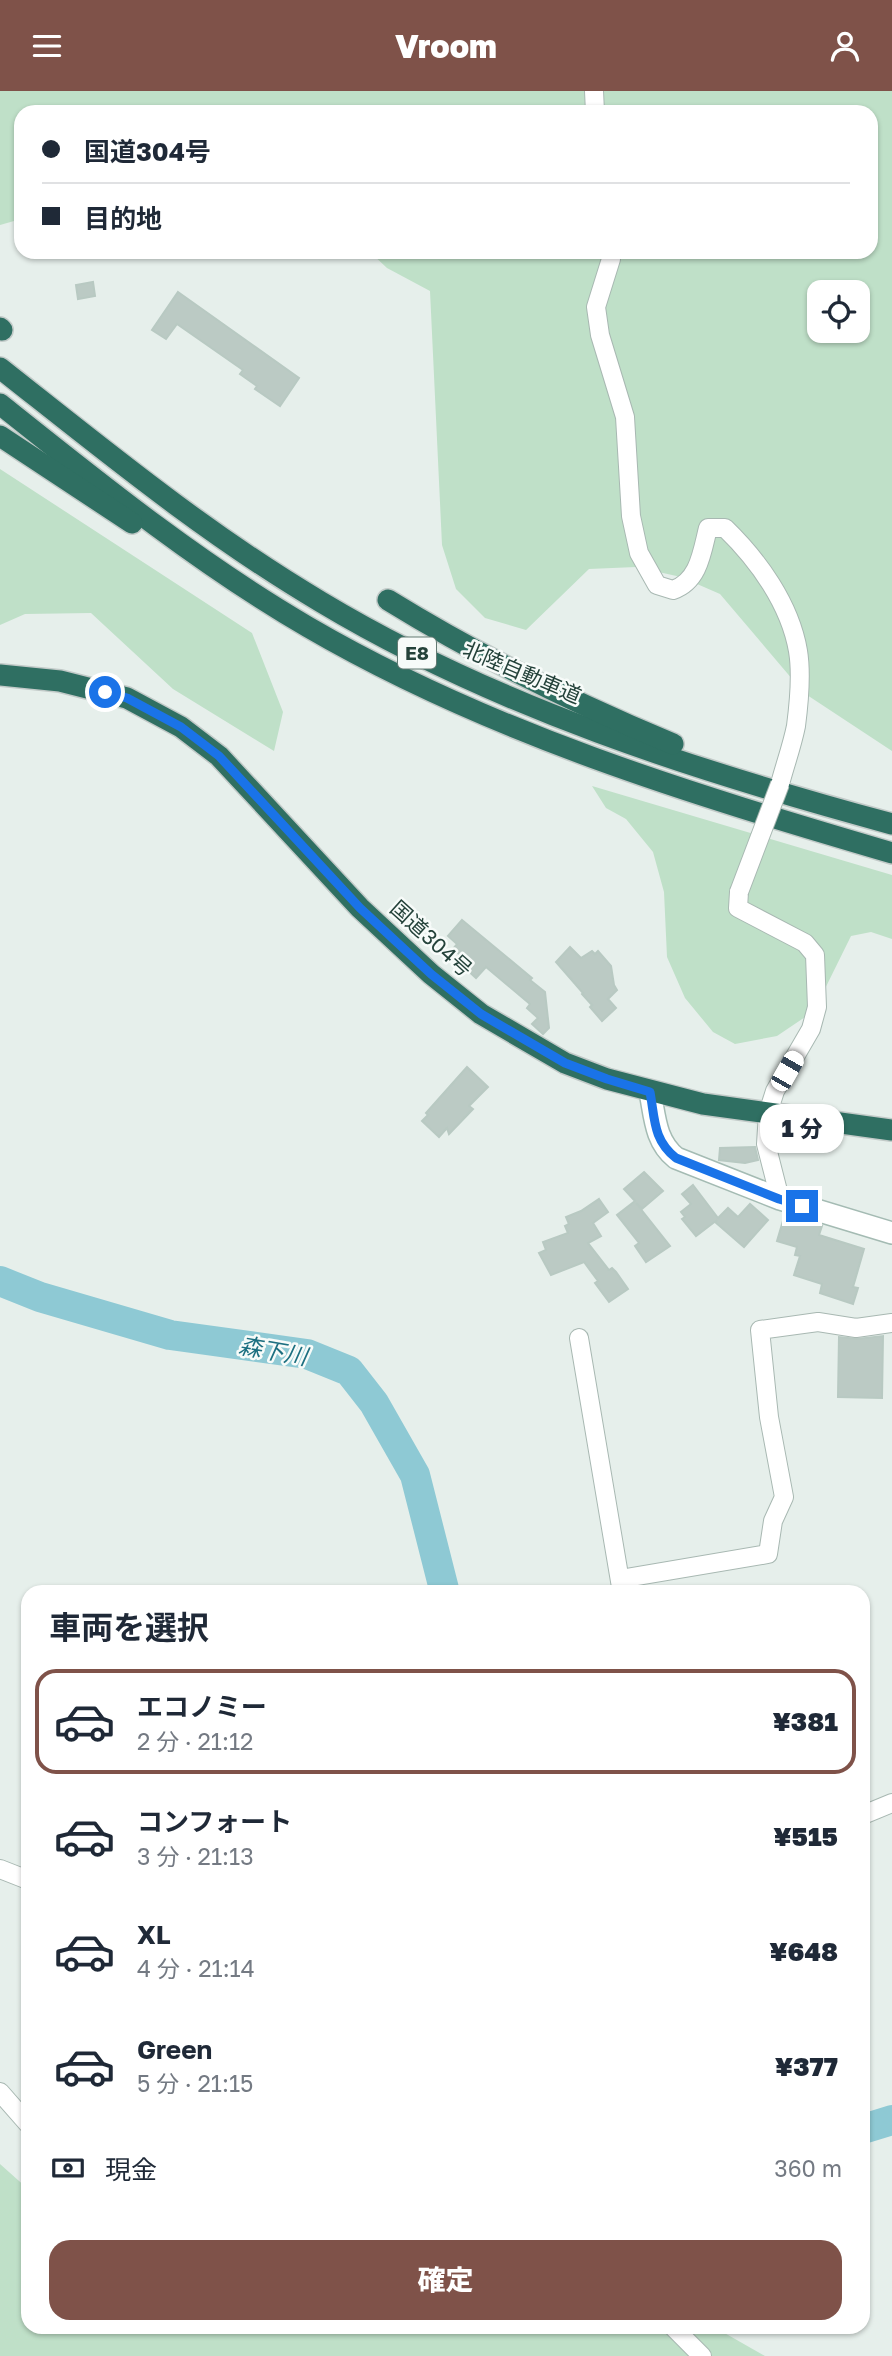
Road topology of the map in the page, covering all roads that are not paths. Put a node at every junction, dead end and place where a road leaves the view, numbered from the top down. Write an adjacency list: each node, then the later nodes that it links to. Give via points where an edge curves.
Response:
1 (611, 259): 11 (street, bridge, via 596,307 625,417 631,516 639,553 657,585 673,590 690,581 696,571 708,528 725,528 750,553 776,595 798,652 795,728 780,783 739,892 738,908 805,943 815,955 817,1007 811,1029 775,1091)
2 (0, 368): 8 (highway, 北陸自動車道 / E8, via 197,521 322,603 393,641 474,681 657,753 802,800)
3 (0, 404): 5 (highway, E8, via 121,500)
4 (0, 436): 5 (highway, via 105,507)
5 (243, 587): 9 (highway, E8, via 381,666 557,745 662,783)
6 (388, 600): 8 (highway, via 454,641 578,704 721,764)
7 (2, 679): 10 (highway, 国道304号, via 60,681 127,698 181,727 219,756 360,908 481,1014 565,1063)
8 (892, 822)
9 (892, 853)
10 (650, 1092): 11 (highway, 国道304号); 13 (street, via 658,1136 676,1158)
11 (768, 1113): 12 (highway, 国道304号); 13 (street, via 766,1144)
12 (892, 1130)
13 (779, 1199): 14 (street)
14 (892, 1233)
15 (892, 1323): 18 (street, via 856,1328 818,1322 760,1330 784,1497 773,1521 768,1554)
16 (579, 1338): 17 (street)
17 (621, 1585)
18 (626, 1585)
19 (892, 1803): 20 (street)
20 (870, 1812)
21 (0, 1869): 22 (street)
22 (21, 1877)
23 (0, 2092): 24 (street)
24 (21, 2116)
25 (680, 2334): 26 (street)
26 (702, 2356)

